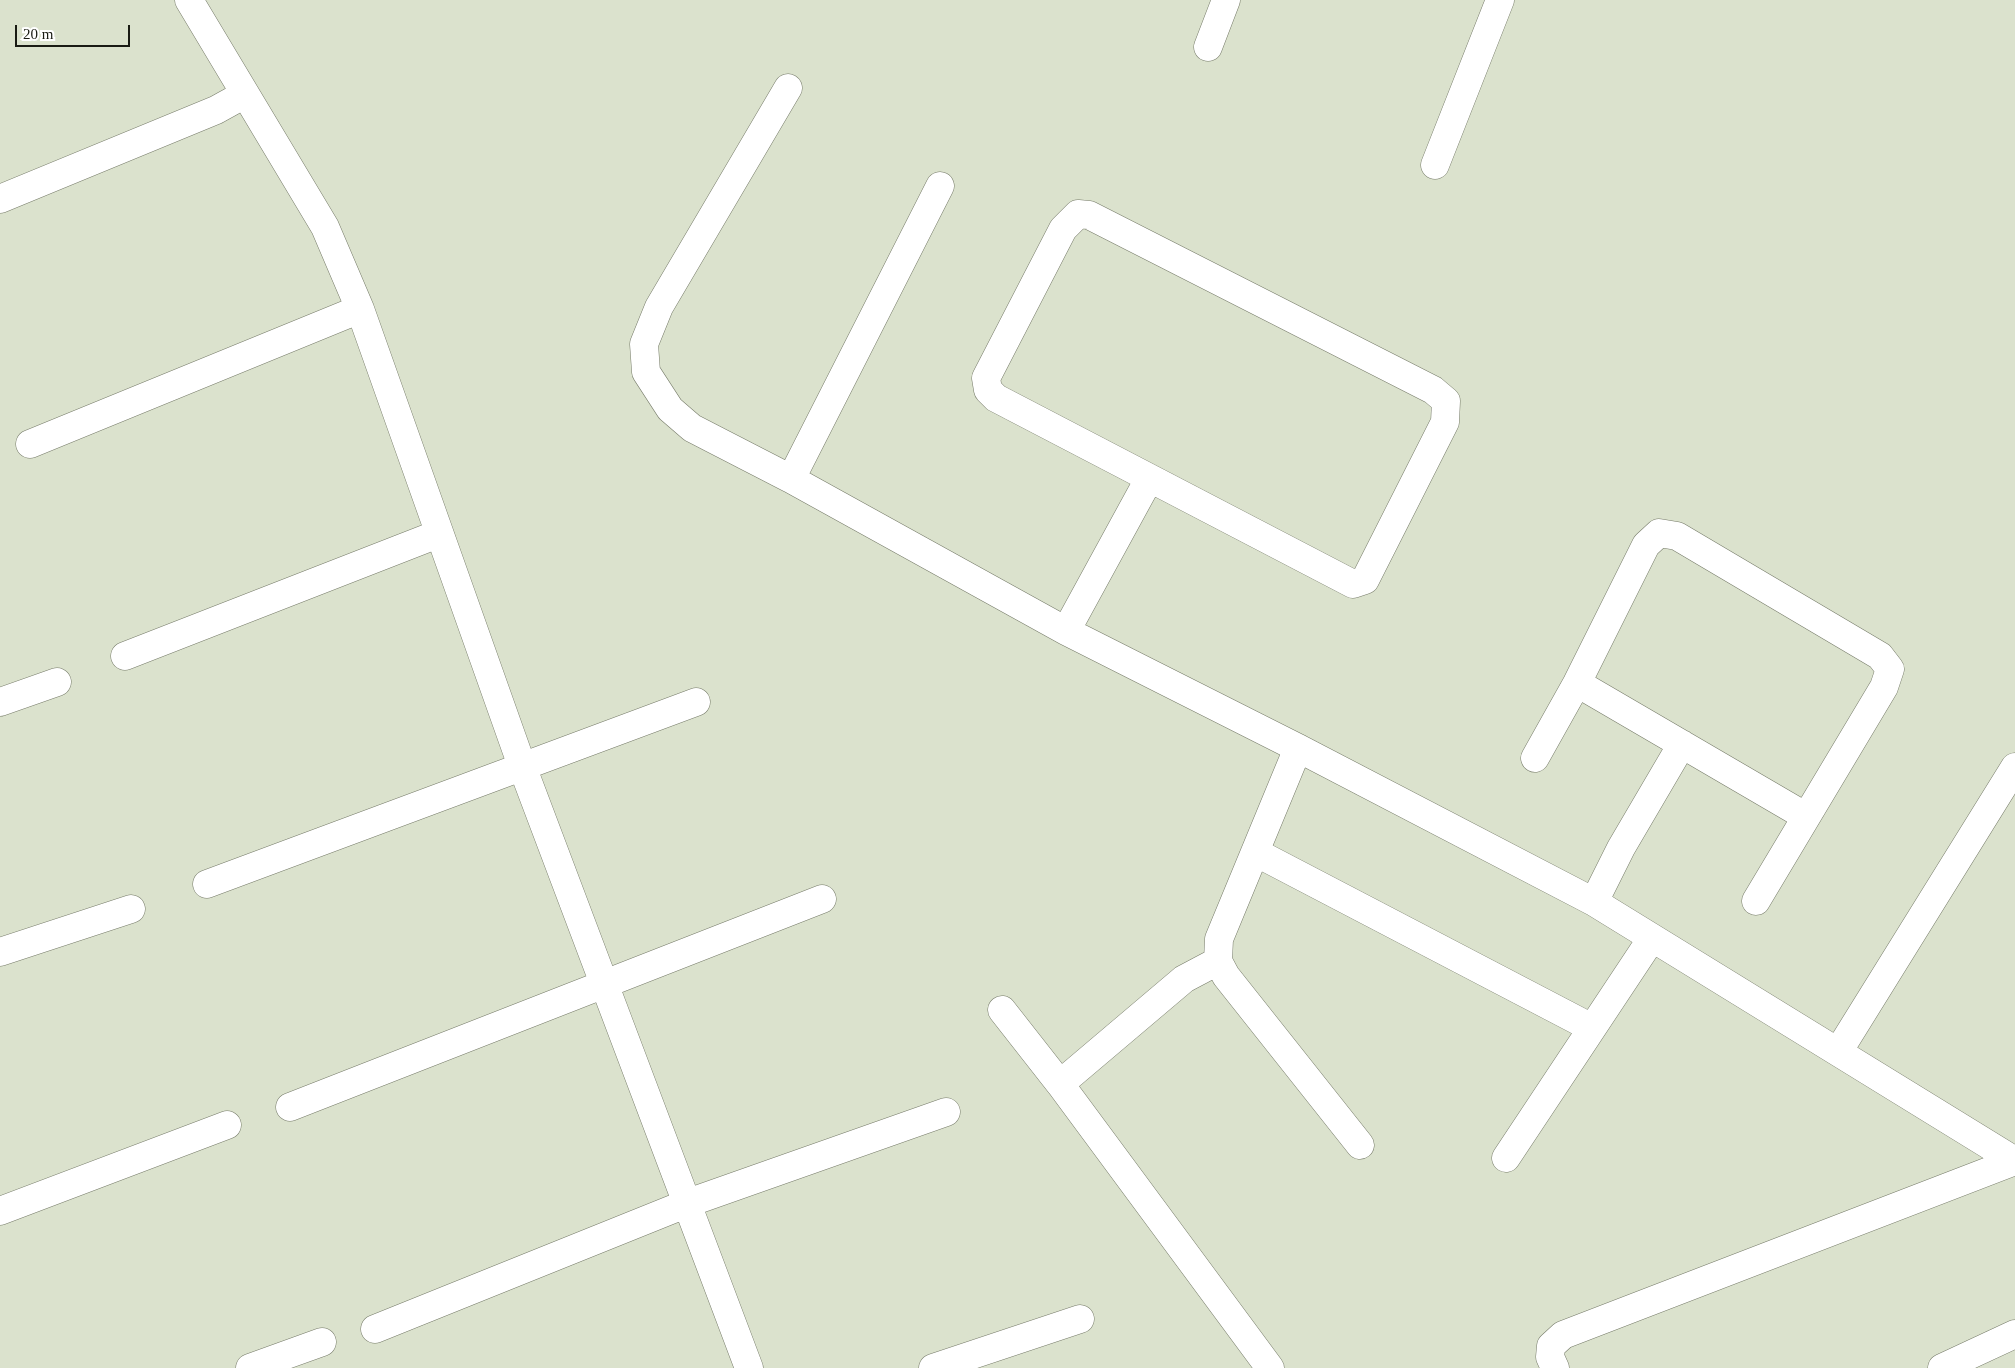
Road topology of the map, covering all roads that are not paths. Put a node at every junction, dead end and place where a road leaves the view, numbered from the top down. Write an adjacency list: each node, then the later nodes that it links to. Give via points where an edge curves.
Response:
1 (189, 0): 6 (street)
2 (1226, 0): 4 (street)
3 (1500, 0): 7 (street)
4 (1208, 47)
5 (788, 88): 12 (street, via 659,306 644,344 646,372 670,409 692,428)
6 (246, 94): 9 (street, via 216,110); 10 (street, via 326,227)
7 (1435, 165)
8 (940, 186): 12 (street)
9 (0, 199)
10 (360, 310): 11 (street); 14 (street)
11 (30, 444)
12 (791, 479): 15 (street)
13 (1150, 479): 13 (street, via 1353,584 1365,580 1445,422 1446,401 1416,381 1088,215 1078,214 1063,228 986,378 988,390 996,398); 15 (street)
14 (438, 534): 16 (street); 24 (street)
15 (1066, 631): 22 (street)
16 (125, 656)
17 (58, 682): 19 (street)
18 (1577, 682): 21 (street); 23 (street); 26 (street, via 1646,545 1659,533 1678,536 1880,656 1890,669 1884,687)
19 (0, 702)
20 (696, 702): 24 (street)
21 (1682, 744): 26 (street); 31 (street, via 1621,848)
22 (1298, 748): 27 (street); 31 (street)
23 (1535, 758)
24 (522, 766): 28 (street); 36 (street)
25 (2015, 767): 39 (street)
26 (1805, 816): 30 (street)
27 (1255, 852): 35 (street, via 1220,939); 38 (street)
28 (207, 884)
29 (822, 899): 36 (street)
30 (1756, 901)
31 (1594, 902): 33 (street)
32 (131, 909): 34 (street)
33 (1652, 938): 38 (street); 39 (street)
34 (0, 952)
35 (1218, 961): 40 (street, via 1184,979); 44 (street, via 1226,976)
36 (604, 985): 41 (street); 47 (street)
37 (1002, 1010): 40 (street)
38 (1592, 1028): 45 (street)
39 (1838, 1052): 46 (street)
40 (1060, 1084): 56 (street)
41 (290, 1107)
42 (946, 1112): 47 (street)
43 (227, 1125): 48 (street)
44 (1360, 1145)
45 (1506, 1158)
46 (2015, 1161): 57 (street, via 1563,1335 1550,1346)
47 (688, 1203): 50 (street); 54 (street)
48 (0, 1212)
49 (1080, 1319): 55 (street)
50 (375, 1329)
51 (2015, 1334): 58 (street)
52 (322, 1342): 53 (street)
53 (250, 1368)
54 (749, 1368)
55 (932, 1368)
56 (1270, 1368)
57 (1555, 1368)
58 (1942, 1368)

